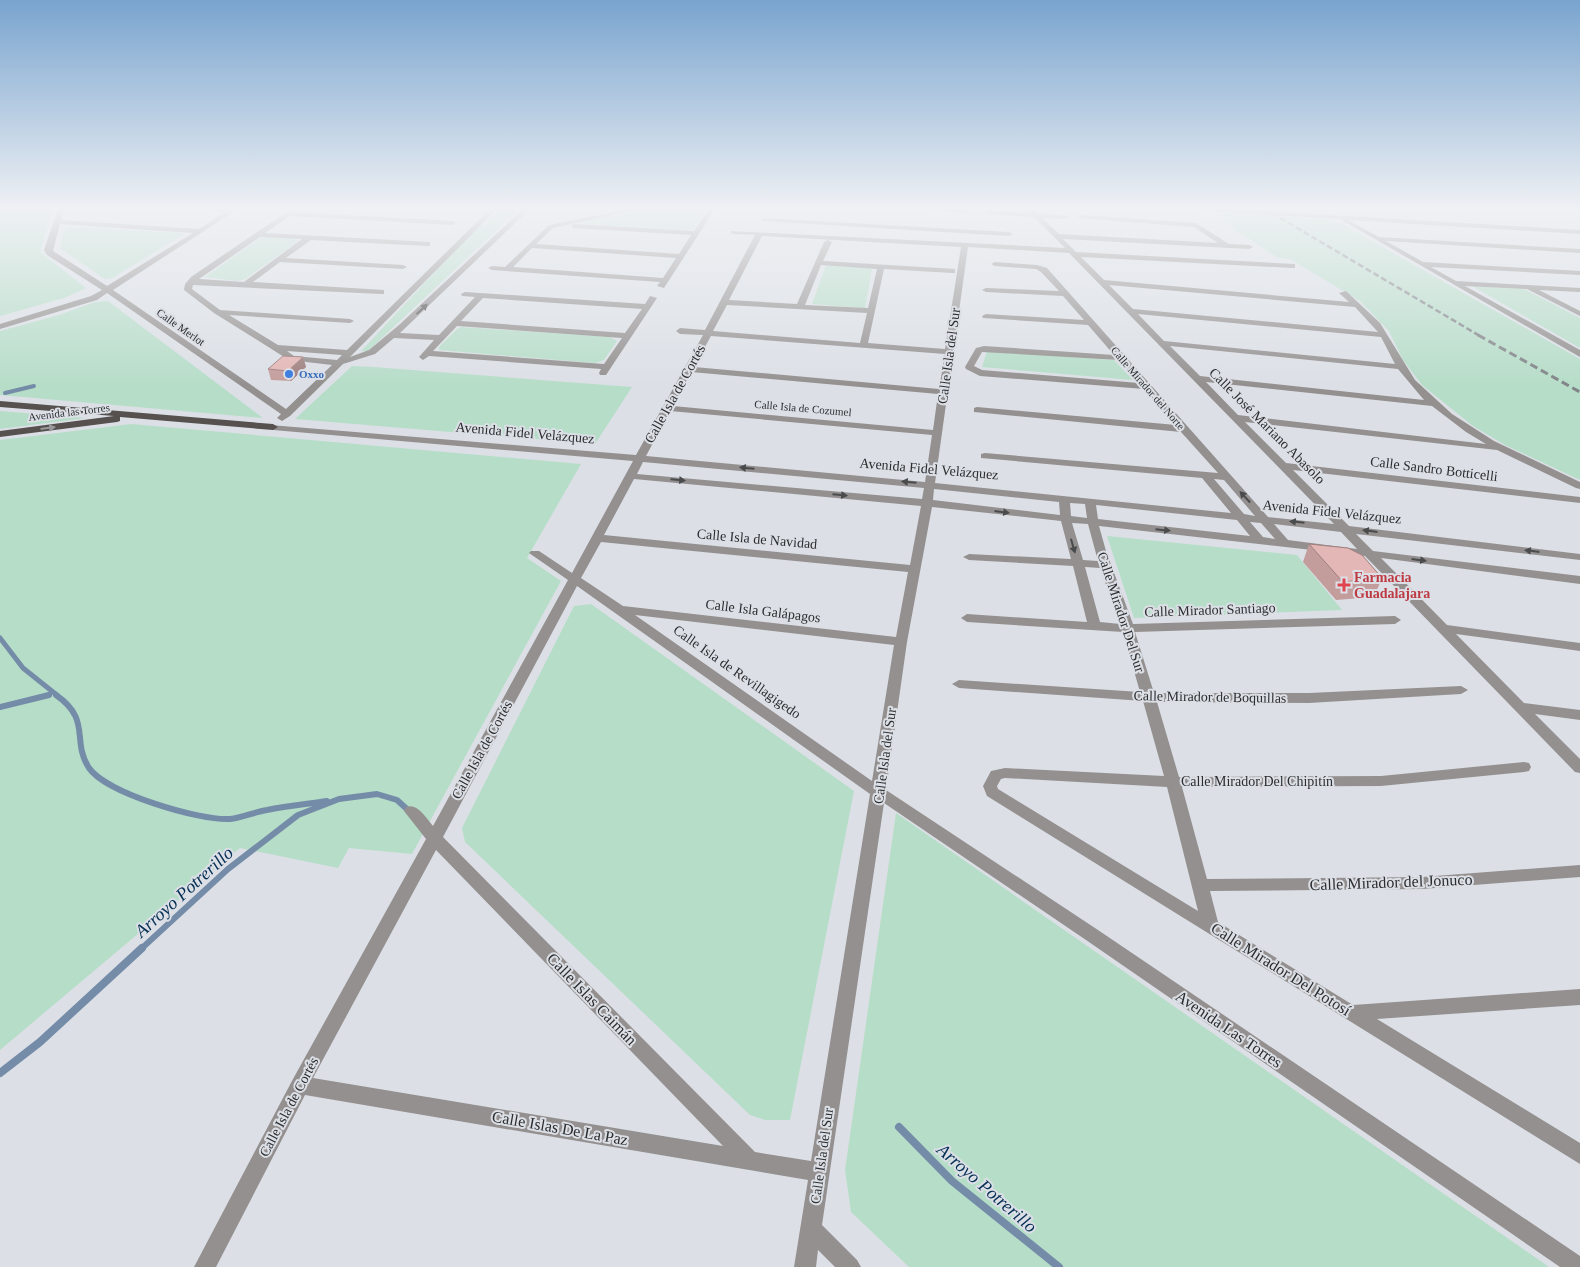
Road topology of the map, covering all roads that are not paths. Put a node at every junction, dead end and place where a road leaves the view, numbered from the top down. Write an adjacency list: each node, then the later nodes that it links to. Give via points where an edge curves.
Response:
1 (75, 268): 27 (street, Calle Merlot)
2 (140, 268): 27 (street)
3 (210, 268): 22 (street)
4 (268, 268): 25 (street)
5 (432, 268): 63 (street)
6 (465, 268): 51 (street, one-way to 6)
7 (494, 268): 18 (street)
8 (673, 268): 21 (street)
9 (741, 268): 37 (street, Calle Isla de Cortés)
10 (816, 268): 39 (street)
11 (881, 268): 41 (street)
12 (901, 268): 19 (street)
13 (961, 268): 62 (street, Calle Isla del Sur)
14 (1042, 268): 34 (street, Calle Mirador del Norte)
15 (1089, 268): 23 (street, Calle José Mariano Abasolo)
16 (1428, 268): 24 (street)
17 (1502, 268): 20 (street)
18 (507, 269): 21 (street)
19 (952, 271)
20 (1580, 273)
21 (665, 280): 28 (street)
22 (192, 281): 25 (street); 43 (street, via 188,288 190,293)
23 (1103, 282): 40 (street); 42 (street, Calle José Mariano Abasolo)
24 (1454, 283): 26 (street); 64 (street)
25 (246, 284): 31 (street)
26 (1526, 287): 30 (street); 44 (street)
27 (105, 288): 46 (street); 50 (street, via 81,303); 76 (street, Calle Merlot)
28 (659, 288)
29 (986, 290): 34 (street)
30 (1580, 290)
31 (381, 292)
32 (1343, 293): 40 (street)
33 (465, 294): 35 (street)
34 (1064, 294): 48 (street, Calle Mirador del Norte)
35 (481, 295): 38 (street); 49 (street)
36 (653, 298): 38 (street)
37 (724, 302): 39 (street); 54 (street, Calle Isla de Cortés)
38 (647, 306): 57 (street)
39 (800, 306): 41 (street)
40 (1358, 306): 56 (street)
41 (871, 311): 60 (street)
42 (1133, 311): 56 (street); 59 (street, Calle José Mariano Abasolo)
43 (217, 312): 47 (street); 61 (street)
44 (1580, 314)
45 (986, 316): 48 (street)
46 (0, 321)
47 (350, 321)
48 (1091, 323): 65 (street, Calle Mirador del Norte)
49 (454, 324): 52 (street); 57 (street)
50 (0, 327)
51 (402, 328): 52 (street); 55 (street)
52 (448, 330): 58 (street)
53 (680, 331): 54 (street)
54 (708, 333): 60 (street); 68 (street, Calle Isla de Cortés)
55 (393, 335): 58 (street); 66 (street, via 372,352)
56 (1384, 335): 67 (street)
57 (628, 336): 58 (street, via 605,371 424,356)
58 (440, 338)
59 (1164, 343): 67 (street); 69 (street, Calle José Mariano Abasolo)
60 (864, 344): 62 (street)
61 (274, 348): 63 (street); 66 (street, via 294,359)
62 (948, 352): 71 (street, Calle Isla del Sur)
63 (350, 354): 66 (street)
64 (1580, 354)
65 (1121, 358): 70 (street, Calle Mirador del Norte); 70 (street, via 981,349 969,365 973,371)
66 (338, 363): 76 (street)
67 (1400, 367): 73 (street)
68 (688, 369): 71 (street); 74 (street, Calle Isla de Cortés)
69 (1199, 379): 73 (street); 78 (street, Calle José Mariano Abasolo)
70 (1144, 386): 80 (street, Calle Mirador del Norte)
71 (944, 392): 81 (street, Calle Isla del Sur)
72 (0, 404): 77 (main road, Avenida las Torres)
73 (1436, 404): 83 (street, via 1475,434)
74 (666, 408): 81 (street, Calle Isla de Cozumel); 85 (street, Calle Isla de Cortés)
75 (977, 410): 80 (street)
76 (287, 414): 79 (street)
77 (142, 416): 79 (main road, Avenida las Torres); 82 (main road, Avenida las Torres, one-way to 77)
78 (1238, 418): 83 (street); 86 (street, Calle José Mariano Abasolo)
79 (273, 427): 85 (street, Avenida Fidel Velázquez)
80 (1184, 429): 89 (street, Calle Mirador del Norte)
81 (937, 433): 90 (street, Calle Isla del Sur)
82 (0, 434)
83 (1502, 449): 91 (street)
84 (985, 456): 88 (street)
85 (640, 458): 87 (street, Calle Isla de Cortés); 90 (street, Avenida Fidel Velázquez, one-way to 85)
86 (1284, 466): 93 (street, Calle Sandro Botticelli); 100 (street, Calle José Mariano Abasolo)
87 (630, 476): 95 (street, one-way to 95); 101 (street, Calle Isla de Cortés)
88 (1206, 476): 89 (street); 96 (street)
89 (1227, 477): 97 (street, Calle Mirador del Norte, one-way to 89)
90 (929, 484): 92 (street, Avenida Fidel Velázquez); 95 (street, Calle Isla del Sur)
91 (1580, 486)
92 (1064, 498): 94 (street, Avenida Fidel Velázquez); 98 (street, Calle Mirador Del Sur)
93 (1580, 500)
94 (1090, 501): 96 (street, Avenida Fidel Velázquez); 99 (street, Calle Mirador Del Sur)
95 (927, 502): 98 (street, one-way to 98); 110 (street, Calle Isla del Sur)
96 (1240, 517): 97 (street, Avenida Fidel Velázquez); 102 (street)
97 (1266, 519): 100 (street, Avenida Fidel Velázquez, one-way to 97); 103 (street, Calle Mirador del Norte)
98 (1066, 520): 99 (street); 108 (street, Calle Mirador Del Sur, one-way to 108)
99 (1092, 522): 102 (street, one-way to 102); 109 (street, Calle Mirador Del Sur)
100 (1345, 528): 105 (street, Calle José Mariano Abasolo); 107 (street, Avenida Fidel Velázquez, one-way to 100)
101 (597, 538): 110 (street, Calle Isla de Navidad); 111 (street, Calle Isla de Cortés)
102 (1259, 540): 103 (street)
103 (1285, 543): 105 (street)
104 (534, 553): 111 (street, Calle Isla de Revillagigedo)
105 (1371, 554): 112 (street, one-way to 112); 118 (street, Calle José Mariano Abasolo)
106 (969, 557): 108 (street)
107 (1580, 557)
108 (1079, 564): 109 (street); 116 (street, Calle Mirador Del Sur)
109 (1107, 565): 117 (street, Calle Mirador Del Sur)
110 (914, 569): 119 (street, Calle Isla del Sur)
111 (575, 580): 113 (street, Calle Isla de Revillagigedo); 132 (street, Calle Isla de Cortés)
112 (1580, 580)
113 (620, 610): 119 (street, Calle Isla Galápagos); 130 (street, Calle Isla de Revillagigedo)
114 (967, 618): 116 (street, Calle Mirador Santiago)
115 (1395, 620): 117 (street, Calle Mirador Santiago)
116 (1095, 627): 117 (street, Calle Mirador Santiago)
117 (1128, 628): 123 (street, Calle Mirador Del Sur)
118 (1445, 629): 120 (street); 124 (street, Calle José Mariano Abasolo)
119 (901, 642): 130 (street, Calle Isla del Sur)
120 (1580, 647)
121 (959, 684): 123 (street, Calle Mirador de Boquillas)
122 (1460, 690): 123 (street, Calle Mirador de Boquillas, via 1309,698)
123 (1149, 697): 129 (street, Calle Mirador Del Sur)
124 (1520, 707): 125 (street); 127 (street, Calle José Mariano Abasolo)
125 (1580, 716)
126 (1524, 767): 129 (street, Calle Mirador Del Chipitín, via 1381,781)
127 (1580, 768)
128 (991, 780): 129 (street, Calle Mirador Del Chipitín, via 1005,773); 135 (street, Calle Mirador Del Potosí, via 992,792)
129 (1174, 782): 134 (street, Calle Mirador Del Sur)
130 (879, 793): 141 (street, Calle Isla del Sur); 146 (street, Avenida Las Torres)
131 (411, 812): 132 (street, Calle Islas Caimán)
132 (434, 838): 138 (street, Calle Isla de Cortés); 140 (street, Calle Islas Caimán)
133 (1580, 871): 134 (street, Calle Mirador del Jonuco, via 1422,883)
134 (1201, 885): 135 (street, Calle Mirador Del Sur)
135 (1210, 925): 137 (street, Calle Mirador Del Potosí)
136 (1580, 997): 137 (street)
137 (1351, 1013): 139 (street, Calle Mirador Del Potosí)
138 (300, 1085): 140 (street, Calle Islas De La Paz); 143 (street, Calle Isla de Cortés)
139 (1580, 1154)
140 (750, 1160): 141 (street, Calle Islas De La Paz)
141 (819, 1172): 142 (street, Calle Isla del Sur)
142 (812, 1230): 144 (street, Calle Isla del Sur); 145 (street)
143 (205, 1267)
144 (805, 1267)
145 (850, 1267)
146 (1578, 1267)

